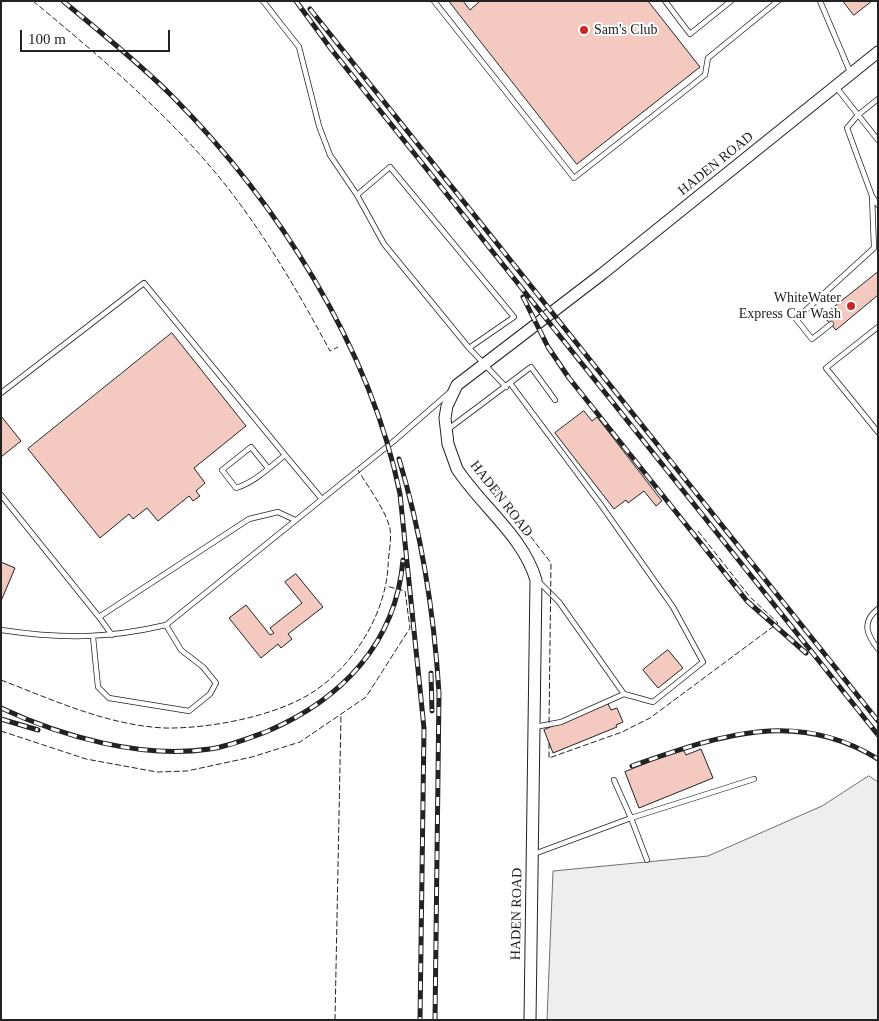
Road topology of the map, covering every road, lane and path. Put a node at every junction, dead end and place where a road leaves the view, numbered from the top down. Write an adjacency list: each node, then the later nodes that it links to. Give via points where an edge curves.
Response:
1 (263, 1): 13 (lane, via 299,47 319,126 330,155)
2 (434, 1): 5 (lane, via 574,178 705,75 708,58)
3 (665, 1): 4 (lane, via 690,34)
4 (731, 1)
5 (778, 1)
6 (820, 1): 8 (lane)
7 (878, 52): 8 (street, HADEN ROAD)
8 (851, 74): 9 (street, HADEN ROAD)
9 (835, 86): 11 (lane); 19 (street, HADEN ROAD, via 595,280)
10 (878, 99): 11 (lane)
11 (858, 115): 12 (lane); 14 (lane, via 847,128)
12 (878, 140)
13 (357, 196): 18 (lane, via 384,244); 18 (lane, via 390,167 514,317)
14 (872, 196): 15 (lane); 16 (lane, via 874,248 796,319 812,339)
15 (878, 205)
16 (831, 324)
17 (877, 329): 26 (lane, via 826,368)
18 (469, 348): 19 (lane)
19 (484, 363): 21 (street, HADEN ROAD); 22 (lane)
20 (510, 383): 22 (lane); 24 (lane, via 531,367); 40 (lane, via 602,505 673,607 703,662 653,702)
21 (457, 385): 25 (street, HADEN ROAD, via 447,406); 30 (lane, via 394,441)
22 (506, 386): 25 (lane)
23 (1, 393): 27 (lane, via 144,283)
24 (555, 400)
25 (445, 431): 32 (street, HADEN ROAD, via 457,469 519,545)
26 (878, 432)
27 (285, 455): 28 (lane); 30 (lane)
28 (268, 468): 28 (lane, via 246,485 236,488 222,470 251,447)
29 (1, 495): 34 (lane)
30 (322, 498): 31 (lane)
31 (295, 520): 34 (lane, via 278,512 249,519); 35 (lane)
32 (536, 580): 40 (lane, via 559,602); 41 (street, HADEN ROAD)
33 (878, 609): 39 (lane, via 867,621 866,628)
34 (99, 616): 37 (lane)
35 (166, 625): 37 (lane); 38 (lane, via 181,650 203,667 216,683 210,694 189,711 109,698 98,687)
36 (1, 630): 38 (lane, via 45,636)
37 (112, 636): 38 (lane)
38 (93, 637)
39 (878, 649)
40 (624, 694): 41 (lane, via 561,722)
41 (535, 727): 45 (street, HADEN ROAD)
42 (754, 779): 44 (lane)
43 (614, 780): 44 (lane)
44 (631, 818): 45 (lane); 46 (lane)
45 (532, 855): 47 (street, HADEN ROAD)
46 (648, 860)
47 (530, 1020)

